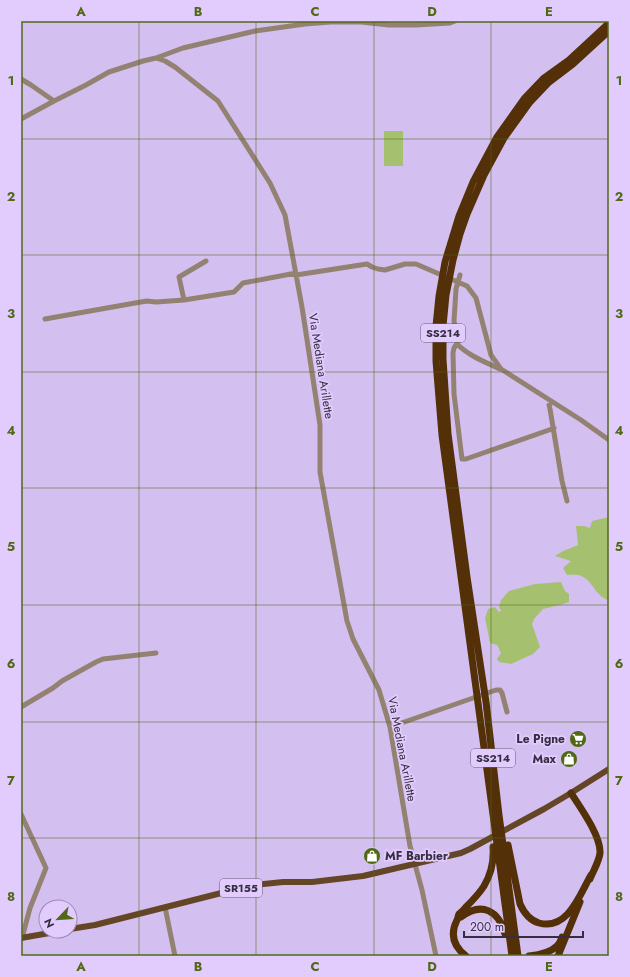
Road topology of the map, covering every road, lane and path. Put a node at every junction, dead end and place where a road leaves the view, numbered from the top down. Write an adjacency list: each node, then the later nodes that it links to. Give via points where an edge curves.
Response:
1 (455, 21): 4 (street, via 416,25 331,22 290,26 224,38)
2 (609, 23): 20 (highway, SS214, via 569,60 544,78 497,137 459,216 439,296 436,361 442,435 461,579)
3 (609, 31): 20 (highway, SS214, via 548,83 530,102 504,138 465,220 446,295 443,359 448,434)
4 (156, 58): 6 (street, via 109,72); 9 (street, Via Mediana Arillette, via 175,67 218,101 270,183 285,215)
5 (21, 79): 6 (street)
6 (54, 101): 7 (street)
7 (21, 119)
8 (206, 260): 11 (street, via 179,277)
9 (296, 274): 11 (street, via 243,284 234,292); 14 (street, via 368,264 385,270 405,264 416,264 468,286 476,298 491,354); 23 (street, Via Mediana Arillette, via 320,425 320,472 347,621 353,639 379,690)
10 (460, 275): 13 (street, via 456,289 454,321)
11 (184, 300): 12 (street, via 147,301)
12 (45, 319)
13 (457, 344): 14 (street, via 463,350); 16 (street, via 453,353 454,394 462,459 466,460)
14 (501, 369): 15 (street)
15 (552, 402): 16 (street, via 549,405); 17 (street)
16 (554, 428): 18 (street)
17 (609, 440)
18 (567, 501)
19 (156, 653): 21 (street, via 103,658)
20 (480, 689): 27 (highway, SS214, via 479,705); 27 (highway, SS214, via 486,702)
21 (21, 706)
22 (507, 712): 23 (street, via 502,693 496,690)
23 (390, 727): 30 (street, Via Mediana Arillette)
24 (609, 769): 25 (main road, SR155)
25 (571, 793): 30 (main road, SR155, via 462,853); 31 (highway, via 595,832 599,845 598,859)
26 (21, 814): 37 (street, via 46,868)
27 (496, 816): 28 (highway, SS214)
28 (498, 827): 29 (highway, SS214); 29 (highway, via 492,835)
29 (500, 847): 31 (highway, via 523,911 527,916 543,924 557,922 570,913); 34 (highway, via 484,886); 38 (highway, SS214)
30 (415, 864): 32 (main road, SR155, via 334,880 252,885); 40 (street, Via Mediana Arillette)
31 (591, 875): 33 (highway)
32 (165, 907): 35 (main road, SR155); 39 (street)
33 (575, 915): 44 (highway, via 557,946 547,952); 45 (highway)
34 (458, 918): 38 (highway, via 479,909 492,912 504,929 507,939); 41 (highway, via 453,931 454,939 460,951)
35 (78, 928)
36 (38, 935): 37 (main road)
37 (21, 938)
38 (513, 944): 42 (highway, SS214); 43 (highway, SS214)
39 (175, 956)
40 (436, 956)
41 (466, 956)
42 (512, 956)
43 (518, 956)
44 (529, 956)
45 (558, 956)

